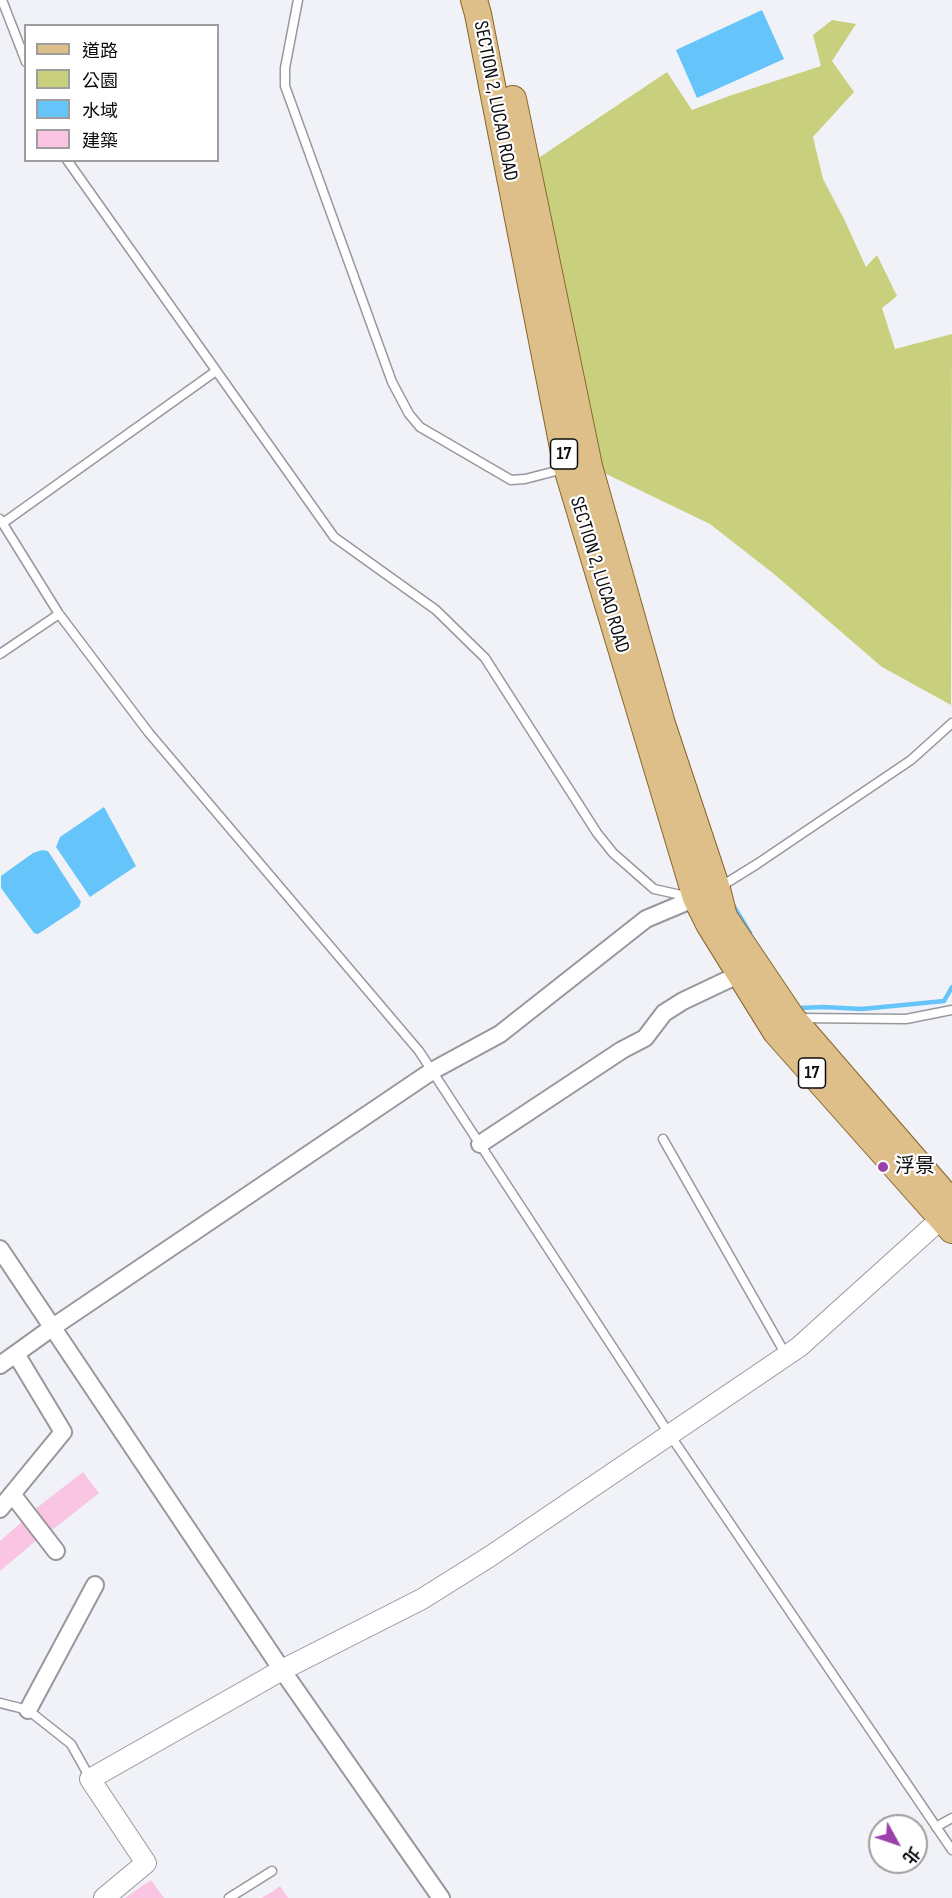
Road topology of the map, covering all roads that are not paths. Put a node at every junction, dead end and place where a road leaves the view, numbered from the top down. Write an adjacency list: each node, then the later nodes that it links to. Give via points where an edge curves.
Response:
1 (2, 0): 5 (lane)
2 (298, 0): 8 (lane, via 285,86 392,382 409,414 420,427 512,480)
3 (474, 0): 8 (main road, SECTION 2, LUCAO ROAD / 17)
4 (492, 0): 13 (main road, SECTION 2, LUCAO ROAD / 17, via 589,466)
5 (24, 57)
6 (68, 162): 7 (lane)
7 (216, 370): 9 (lane); 13 (lane, via 334,537 436,610 485,658 613,853 654,889)
8 (567, 468): 13 (main road, SECTION 2, LUCAO ROAD / 17)
9 (1, 521): 10 (lane)
10 (59, 614): 11 (lane); 17 (lane, via 149,733)
11 (0, 654)
12 (952, 723): 13 (lane, via 911,760 757,864)
13 (706, 893): 14 (main road, 17, via 709,924); 16 (main road, 17, via 724,917); 17 (street, via 646,919 500,1034)
14 (740, 974): 16 (main road, 17); 19 (street, via 664,1013 645,1038)
15 (952, 1010): 16 (lane, via 906,1019)
16 (784, 1025): 20 (main road, 17)
17 (432, 1071): 19 (lane); 22 (street)
18 (663, 1139): 24 (lane)
19 (480, 1144): 26 (lane)
20 (949, 1215): 24 (street)
21 (0, 1249): 22 (street)
22 (53, 1327): 23 (street); 31 (street)
23 (16, 1354): 25 (street); 27 (street, via 63,1432)
24 (786, 1355): 26 (street)
25 (0, 1365)
26 (670, 1435): 31 (street, via 422,1599); 36 (lane)
27 (12, 1494): 28 (street); 29 (street)
28 (0, 1509)
29 (56, 1551)
30 (95, 1585): 33 (street)
31 (282, 1670): 34 (street); 41 (street)
32 (0, 1703): 33 (lane)
33 (28, 1710): 34 (lane, via 71,1744)
34 (90, 1779): 39 (street, via 146,1863)
35 (952, 1818): 36 (lane)
36 (936, 1827): 37 (lane)
37 (952, 1850)
38 (272, 1871): 40 (lane)
39 (104, 1898)
40 (229, 1898)
41 (441, 1898)

